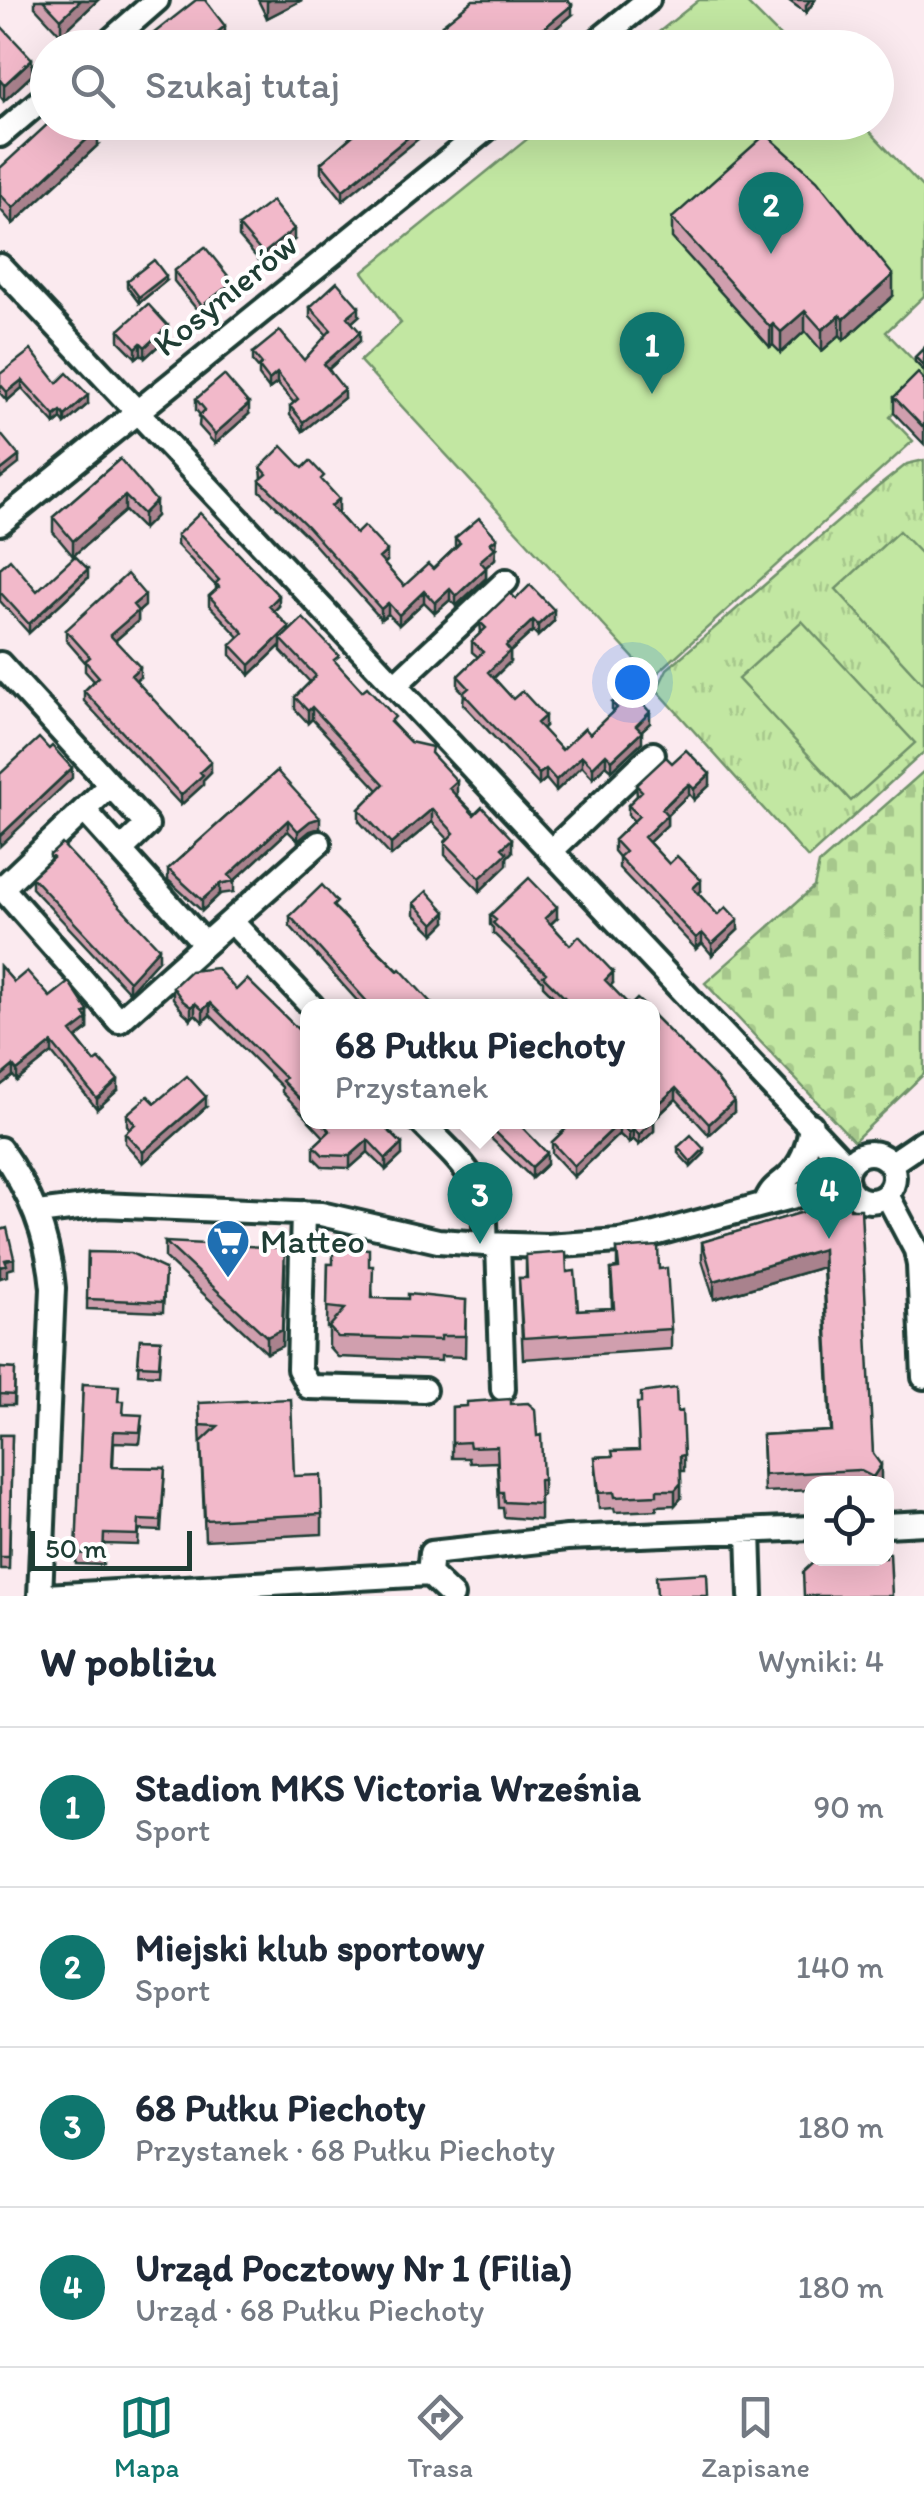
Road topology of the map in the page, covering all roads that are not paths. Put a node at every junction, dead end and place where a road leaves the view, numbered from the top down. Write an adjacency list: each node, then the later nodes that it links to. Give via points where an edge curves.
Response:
1 (157, 0): 3 (street)
2 (648, 0): 4 (street)
3 (123, 30)
4 (611, 30)
5 (30, 109): 6 (street)
6 (0, 135)
7 (473, 140): 9 (street, Kosynierów)
8 (0, 266): 9 (street)
9 (138, 409): 10 (street, Kosynierów); 13 (street)
10 (0, 522)
11 (506, 581): 13 (street)
12 (0, 664): 15 (street)
13 (394, 686): 19 (street)
14 (653, 754): 19 (street)
15 (110, 785): 16 (street); 18 (street, via 147,825)
16 (84, 810): 18 (street); 21 (street, via 2,888 119,1020)
17 (319, 843): 20 (street)
18 (122, 850): 21 (street)
19 (550, 852): 23 (street)
20 (231, 921): 21 (street); 22 (street)
21 (205, 944)
22 (305, 999)
23 (811, 1125): 28 (street); 30 (street, via 801,1162 772,1188)
24 (428, 1129): 33 (street, via 480,1190)
25 (924, 1141): 27 (street)
26 (0, 1149): 31 (street)
27 (890, 1164): 28 (street, via 863,1155); 29 (street, via 893,1186)
28 (847, 1174): 29 (street, via 853,1194 864,1200); 30 (street)
29 (887, 1195): 34 (street, via 919,1264)
30 (765, 1204): 33 (street, via 619,1241)
31 (38, 1213): 32 (street, via 101,1205); 42 (street, via 53,1288)
32 (303, 1213): 33 (street, via 438,1241); 36 (street, via 299,1369 309,1386)
33 (491, 1244): 35 (street)
34 (924, 1378)
35 (503, 1388)
36 (424, 1390)
37 (924, 1523): 38 (street)
38 (894, 1525)
39 (804, 1528): 40 (street)
40 (749, 1531): 41 (street, via 567,1538 431,1553); 44 (street)
41 (429, 1574): 42 (street); 43 (street)
42 (43, 1596)
43 (452, 1596)
44 (752, 1596)

